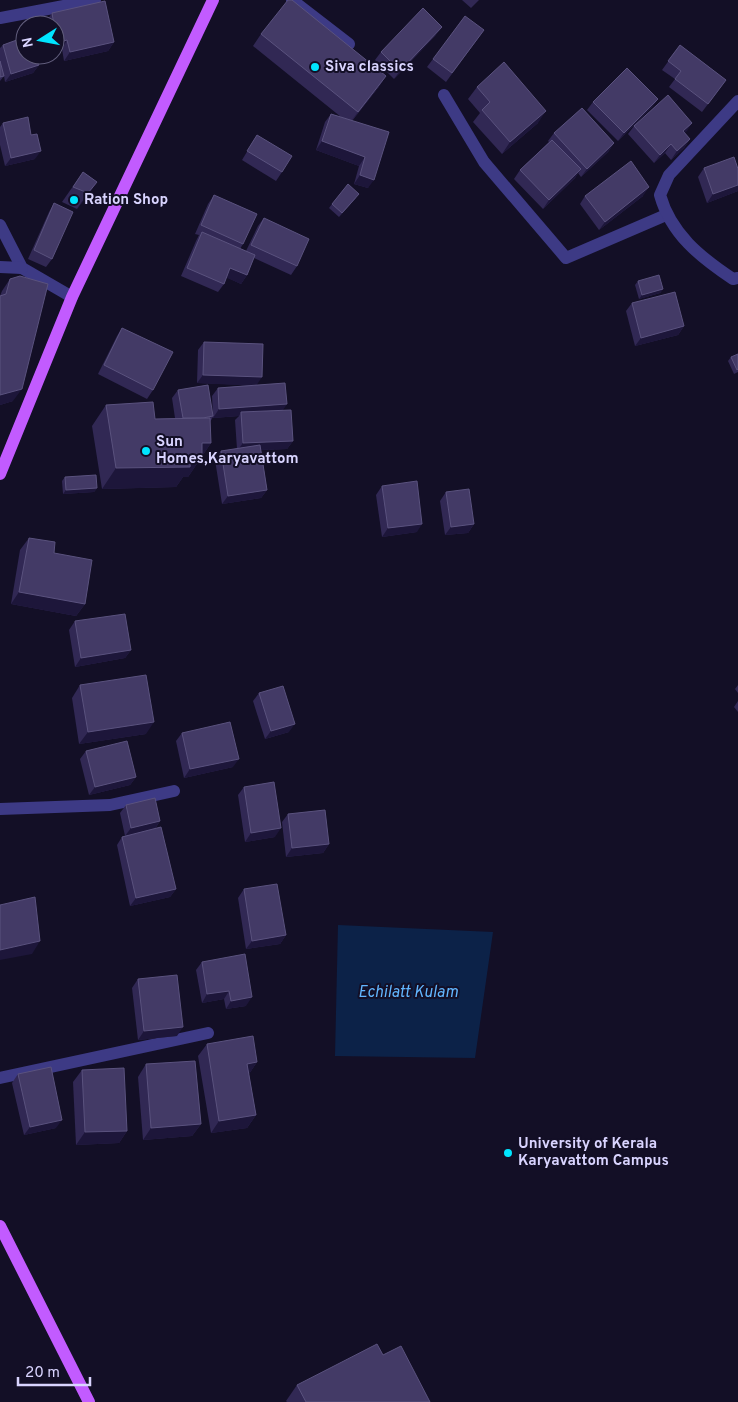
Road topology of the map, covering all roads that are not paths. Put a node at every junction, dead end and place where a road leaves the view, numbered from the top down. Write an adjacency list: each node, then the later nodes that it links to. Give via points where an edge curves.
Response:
1 (95, 0): 4 (street)
2 (213, 0): 13 (main road)
3 (292, 0): 5 (street)
4 (0, 18)
5 (348, 44)
6 (444, 95): 8 (street, via 484,162 566,258)
7 (738, 101): 8 (street, via 669,175 660,195)
8 (666, 216): 12 (street, via 705,261 733,279)
9 (0, 224): 11 (street)
10 (0, 267): 11 (street)
11 (22, 268): 13 (street)
12 (738, 278)
13 (72, 297): 14 (main road)
14 (0, 474)
15 (174, 791): 16 (street, via 110,805)
16 (0, 810)
17 (208, 1034): 18 (street)
18 (0, 1078)
19 (0, 1226): 20 (main road)
20 (89, 1402)

